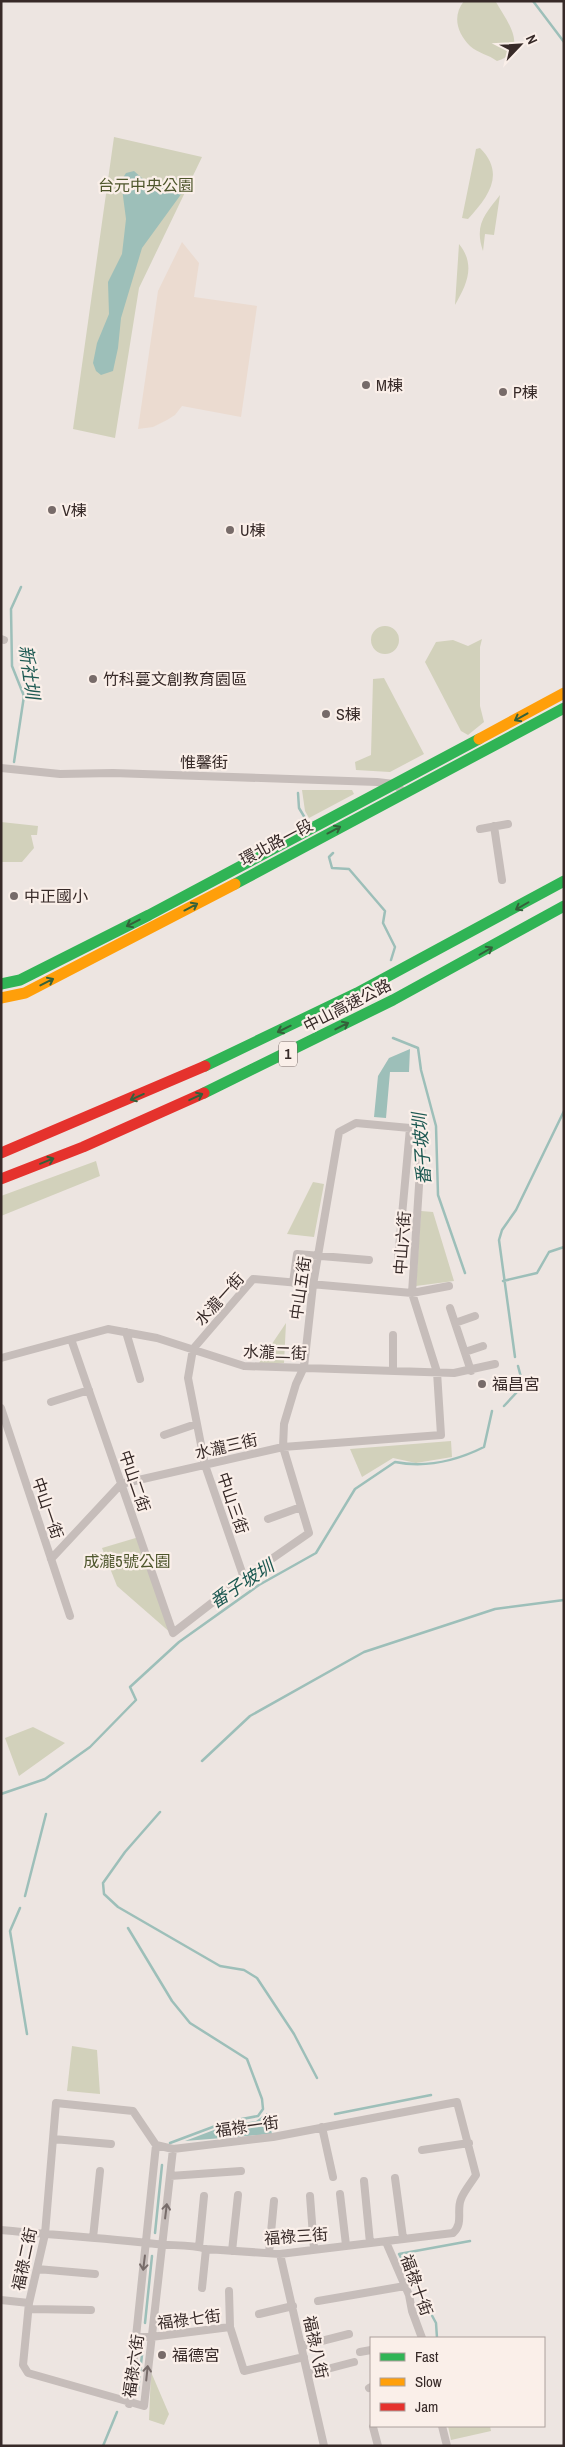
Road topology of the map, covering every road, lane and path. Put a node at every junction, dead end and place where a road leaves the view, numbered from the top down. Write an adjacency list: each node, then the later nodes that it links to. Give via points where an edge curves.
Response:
1 (564, 693): 4 (main road, 環北路一段, one-way to 4)
2 (564, 708): 5 (main road, 環北路一段)
3 (1, 768): 4 (street, 惟馨街, via 60,774 224,776)
4 (394, 784): 5 (street); 12 (main road, 環北路一段, one-way to 12, via 149,915 20,980)
5 (404, 792): 13 (main road, 環北路一段, one-way to 5, via 25,994)
6 (508, 824): 7 (street)
7 (494, 826): 8 (street); 9 (street)
8 (480, 829)
9 (502, 880)
10 (564, 881): 15 (main road, 中山高速公路 / 1, one-way to 15, via 415,965 227,1057)
11 (564, 906): 16 (main road, 中山高速公路 / 1, one-way to 11, via 157,1115 285,1055 455,969)
12 (1, 984)
13 (1, 998)
14 (410, 1128): 17 (street, 中山五街, via 356,1123 339,1132); 18 (street); 23 (street, 中山六街, via 422,1140)
15 (1, 1153)
16 (1, 1178)
17 (318, 1255): 19 (street); 20 (street, via 297,1254); 21 (street, 中山五街)
18 (398, 1259)
19 (369, 1260)
20 (293, 1283): 21 (street, 水瀧一街); 31 (street, 水瀧一街, via 253,1279)
21 (313, 1285): 23 (street, 水瀧一街); 35 (street, 中山五街)
22 (448, 1286): 23 (street, 水瀧一街)
23 (412, 1293): 38 (street, 中山六街)
24 (450, 1308): 26 (street)
25 (475, 1316): 26 (street)
26 (455, 1323): 32 (street)
27 (126, 1332): 29 (street, 水瀧二街, via 108,1329); 31 (street, 水瀧二街); 39 (street)
28 (392, 1335): 36 (street)
29 (71, 1339): 33 (street, 水瀧二街); 40 (street, 中山二街)
30 (483, 1346): 32 (street)
31 (193, 1349): 35 (street, 水瀧二街, via 244,1366); 43 (street, 中山三街, via 188,1378)
32 (465, 1352): 37 (street)
33 (1, 1358)
34 (495, 1364): 37 (street, 水瀧二街)
35 (304, 1367): 36 (street, 水瀧二街); 46 (street, 中山五街, via 286,1417)
36 (393, 1370): 38 (street, 水瀧二街)
37 (471, 1371): 38 (street, 水瀧二街)
38 (438, 1372): 45 (street, 中山六街)
39 (140, 1379)
40 (89, 1390): 41 (street); 48 (street, 中山二街)
41 (51, 1402)
42 (1, 1408): 51 (street, 中山一街)
43 (196, 1424): 44 (street); 47 (street, 中山三街)
44 (164, 1435)
45 (441, 1435): 46 (street, 水瀧三街)
46 (283, 1447): 47 (street, 水瀧三街); 49 (street, 中山五街)
47 (205, 1465): 48 (street, 水瀧三街); 52 (street, 中山三街)
48 (121, 1484): 51 (street); 52 (street, 中山二街, via 173,1633)
49 (301, 1507): 50 (street); 52 (street, 中山五街, via 309,1533)
50 (268, 1518)
51 (51, 1559): 53 (street, 中山一街)
52 (244, 1578)
53 (70, 1616)
54 (457, 2102): 55 (street, 福祿一街); 57 (street, 福祿三街)
55 (322, 2126): 60 (street, 福祿一街, via 273,2137); 65 (street)
56 (53, 2139): 58 (street); 59 (street, 福祿二街, via 56,2103 133,2111); 74 (street, 福祿二街)
57 (469, 2143): 61 (street); 76 (street, 福祿三街, via 476,2175 460,2200 458,2228 453,2233)
58 (111, 2144)
59 (156, 2145): 60 (street, 福祿一街); 79 (street, 福祿六街)
60 (173, 2149): 64 (street, 福祿六街)
61 (422, 2150)
62 (100, 2171): 75 (street)
63 (241, 2171): 64 (street)
64 (170, 2176): 80 (street, 福祿六街, one-way to 64)
65 (332, 2178)
66 (395, 2178): 76 (street)
67 (364, 2181): 77 (street)
68 (340, 2194): 81 (street)
69 (238, 2195): 84 (street)
70 (204, 2196): 82 (street)
71 (310, 2196): 83 (street)
72 (274, 2201): 85 (street)
73 (1, 2230): 74 (street, 福祿三街)
74 (45, 2234): 75 (street, 福祿三街); 87 (street, 福祿二街)
75 (93, 2238): 79 (street, 福祿三街)
76 (404, 2238): 78 (street, 福祿三街)
77 (370, 2242): 78 (street, 福祿三街); 81 (street, 福祿三街)
78 (386, 2242): 89 (street, 福祿十街)
79 (146, 2243): 80 (street, 福祿三街); 100 (street, 福祿六街, one-way to 100)
80 (162, 2244): 82 (street, 福祿三街); 101 (street, 福祿六街)
81 (346, 2246): 83 (street, 福祿三街)
82 (202, 2248): 84 (street, 福祿三街); 90 (street)
83 (314, 2250): 86 (street, 福祿三街)
84 (232, 2251): 85 (street, 福祿三街)
85 (269, 2253): 86 (street, 福祿三街)
86 (280, 2254): 95 (street, 福祿八街)
87 (37, 2269): 88 (street); 94 (street, 福祿二街)
88 (95, 2274)
89 (405, 2286): 93 (street); 102 (street, 福祿十街)
90 (202, 2288)
91 (229, 2291): 98 (street)
92 (1, 2300): 94 (street)
93 (318, 2301)
94 (29, 2306): 96 (street); 109 (street, 福祿二街, via 23,2365 28,2374)
95 (293, 2306): 97 (street); 103 (street, 福祿八街)
96 (91, 2310)
97 (259, 2314)
98 (230, 2327): 101 (street, 福祿七街); 106 (street, 福祿七街, via 244,2371)
99 (349, 2334): 103 (street)
100 (135, 2337): 101 (street, 福祿七街); 109 (street, 福祿六街)
101 (151, 2337): 109 (street, 福祿六街, one-way to 101, via 144,2406)
102 (422, 2337)
103 (302, 2346): 106 (street, 福祿八街)
104 (370, 2350): 105 (street)
105 (360, 2352)
106 (304, 2357): 108 (street, 福祿八街)
107 (354, 2362): 108 (street)
108 (308, 2374): 112 (street, 福祿八街)
109 (129, 2404)
110 (373, 2427): 113 (street)
111 (442, 2427): 114 (street)
112 (324, 2446)
113 (378, 2446)
114 (447, 2446)

